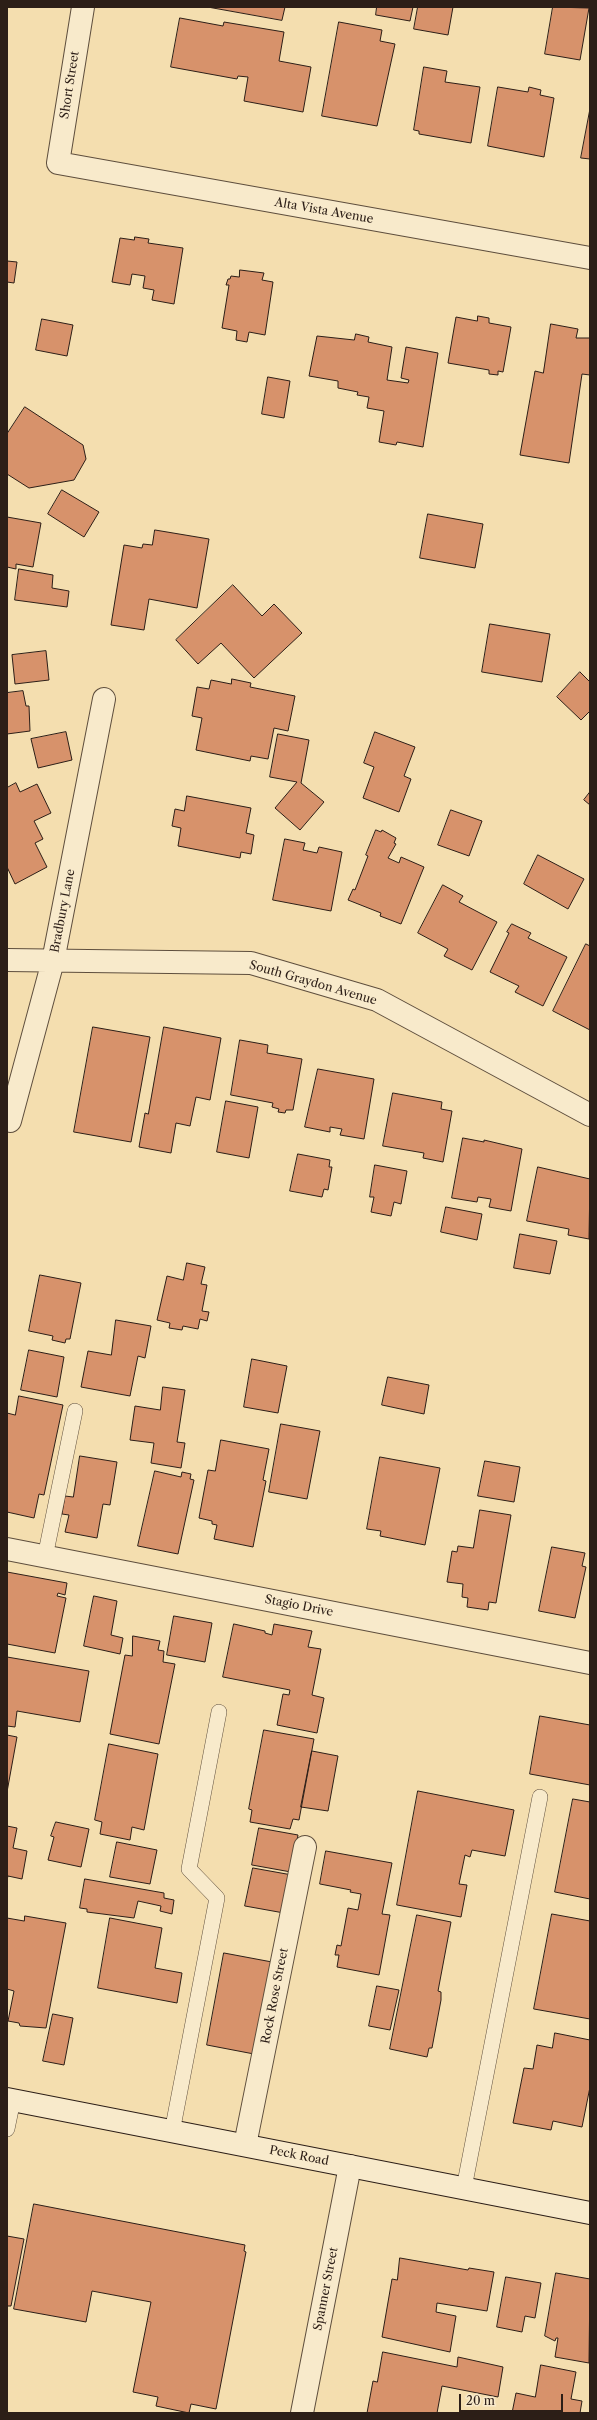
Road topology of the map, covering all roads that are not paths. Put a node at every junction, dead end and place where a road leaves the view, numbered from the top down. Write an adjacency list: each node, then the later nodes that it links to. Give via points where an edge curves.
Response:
1 (83, 7): 2 (street, Short Street)
2 (58, 163): 3 (street, Alta Vista Avenue)
3 (590, 258)
4 (104, 699): 6 (street, Bradbury Lane)
5 (7, 960): 6 (street, South Graydon Avenue)
6 (53, 961): 7 (street, South Graydon Avenue, via 251,963 377,1000); 8 (street, Bradbury Lane)
7 (590, 1115)
8 (10, 1121)
9 (75, 1411): 11 (lane)
10 (7, 1549): 11 (street, Stagio Drive)
11 (45, 1557): 12 (street, Stagio Drive)
12 (590, 1663)
13 (219, 1712): 18 (lane, via 189,1868 217,1898)
14 (540, 1797): 21 (lane)
15 (305, 1847): 19 (street, Rock Rose Street)
16 (10, 2100): 17 (lane); 18 (street, Peck Road)
17 (7, 2129)
18 (172, 2132): 19 (street, Peck Road)
19 (245, 2145): 20 (street, Peck Road)
20 (350, 2166): 21 (street, Peck Road); 23 (street, Spanner Street)
21 (464, 2188): 22 (street, Peck Road)
22 (590, 2213)
23 (302, 2413)

